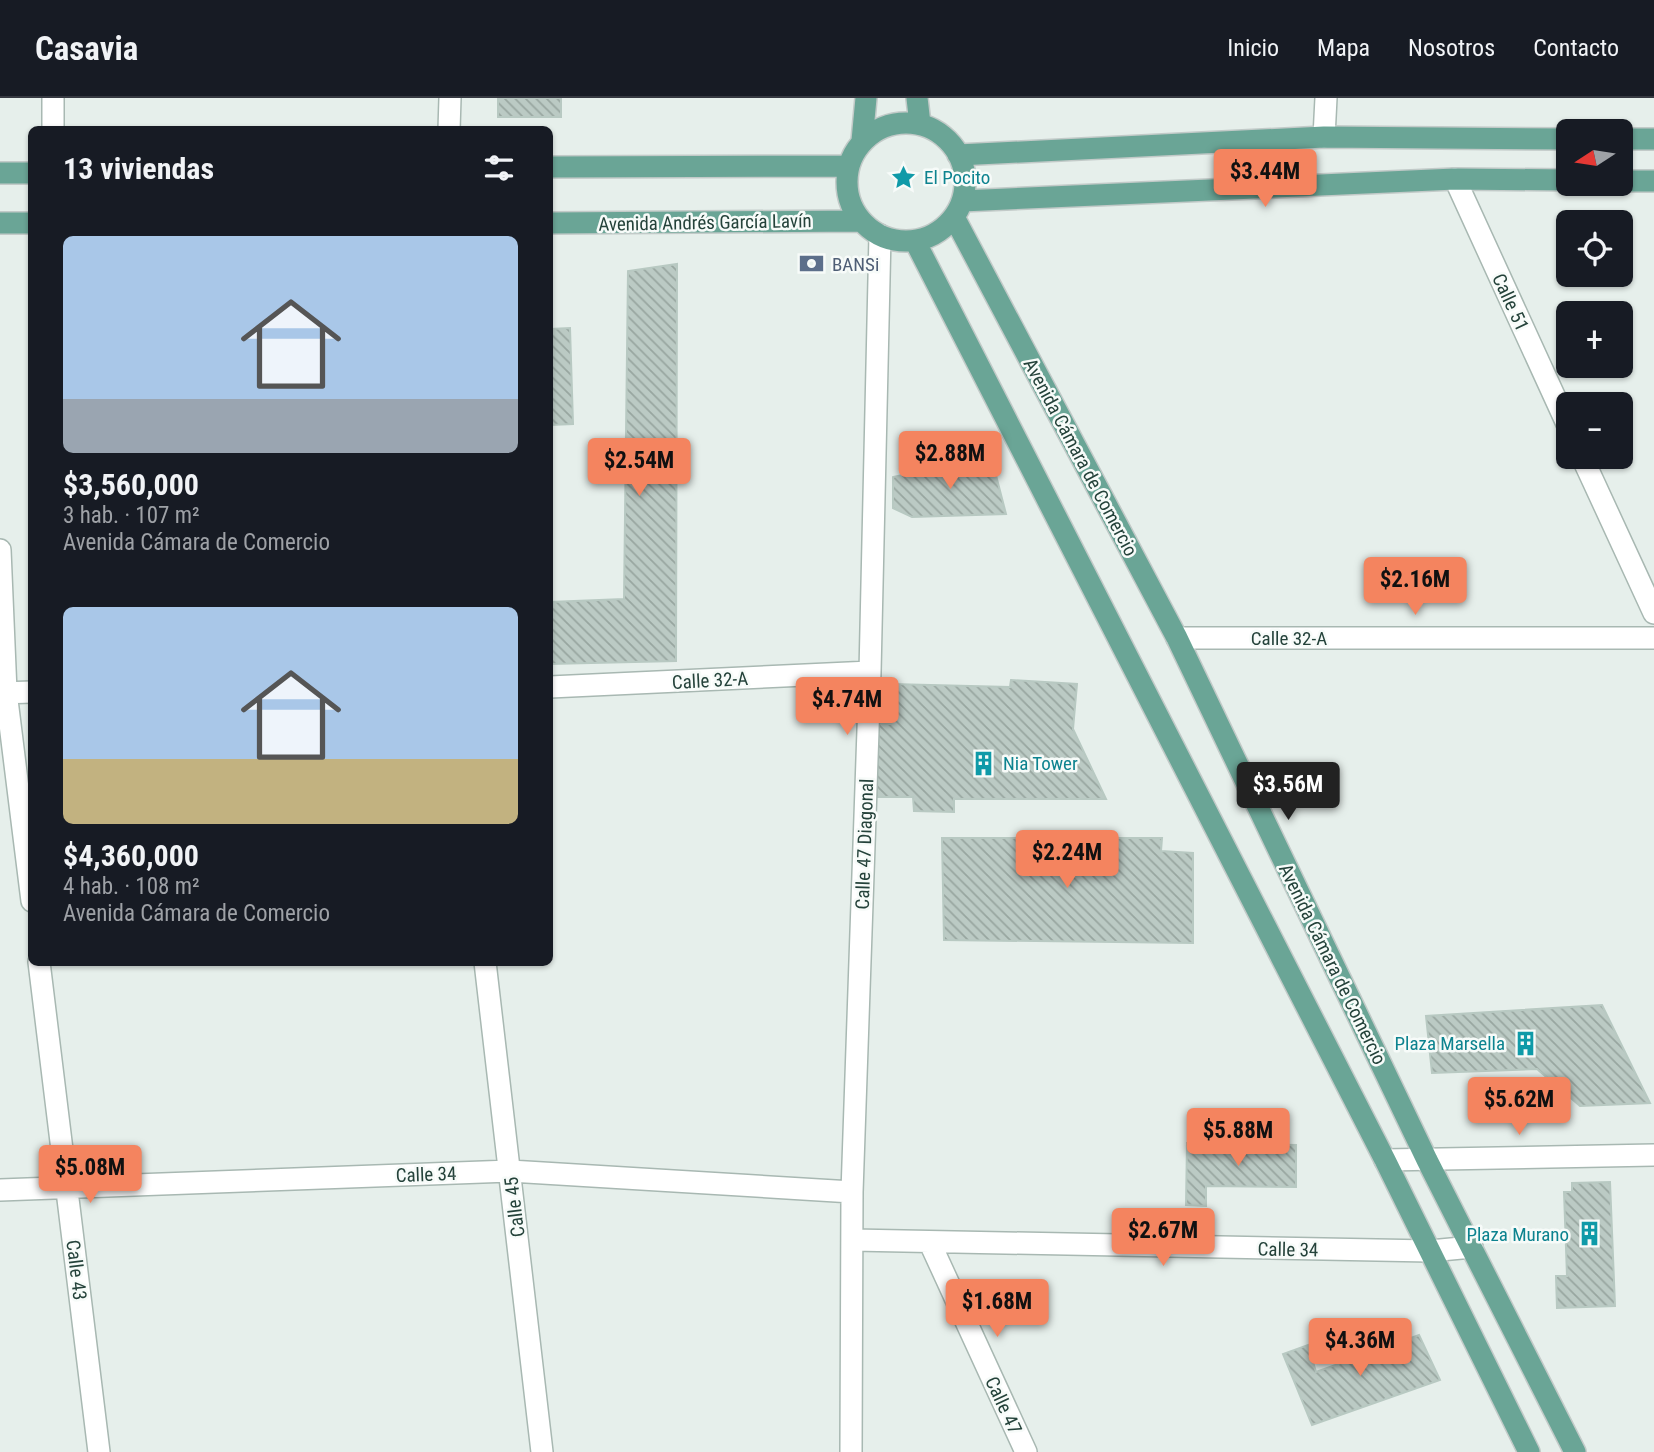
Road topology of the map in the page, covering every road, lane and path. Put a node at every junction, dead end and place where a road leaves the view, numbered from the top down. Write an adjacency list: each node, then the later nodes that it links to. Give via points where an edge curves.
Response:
1 (53, 98): 7 (street)
2 (450, 98): 8 (street)
3 (866, 98): 13 (main road)
4 (917, 98): 6 (main road)
5 (1326, 98): 9 (street)
6 (920, 124): 13 (main road, via 889,125); 14 (main road, via 949,141)
7 (53, 126)
8 (449, 126)
9 (1324, 137): 10 (main road); 14 (main road)
10 (1556, 139)
11 (1633, 139): 12 (main road)
12 (1654, 139)
13 (862, 141): 15 (main road)
14 (958, 155): 23 (main road, via 965,185)
15 (848, 166): 16 (main road); 24 (main road, via 850,204)
16 (553, 167)
17 (0, 173): 18 (main road)
18 (28, 173)
19 (1455, 179): 20 (main road); 23 (main road); 30 (street, Calle 51)
20 (1556, 180)
21 (1633, 181): 22 (main road)
22 (1654, 181)
23 (958, 209): 29 (main road, via 943,228); 34 (main road, Avenida Cámara de Comercio)
24 (861, 221): 27 (main road, Avenida Andrés García Lavín); 28 (main road)
25 (0, 223): 26 (main road)
26 (28, 223)
27 (553, 223)
28 (880, 235): 29 (main road); 36 (street, Calle 47 Diagonal)
29 (915, 241): 44 (main road)
30 (1556, 400)
31 (1588, 469): 33 (street)
32 (0, 550): 38 (street)
33 (1654, 613)
34 (1177, 638): 35 (street, Calle 32-A); 45 (main road, Avenida Cámara de Comercio)
35 (1654, 638)
36 (870, 672): 37 (street, Calle 32-A); 49 (street, Calle 47 Diagonal)
37 (553, 687)
38 (3, 692): 39 (street); 40 (street)
39 (28, 692)
40 (28, 872)
41 (39, 966): 47 (street, Calle 43)
42 (485, 966): 46 (street, Calle 45)
43 (1654, 1155): 45 (street)
44 (1385, 1160): 45 (street); 53 (main road)
45 (1427, 1160): 52 (main road, Avenida Cámara de Comercio)
46 (510, 1171): 47 (street, Calle 34); 49 (street, Calle 34); 55 (street, Calle 45)
47 (66, 1188): 48 (street, Calle 34); 54 (street, Calle 43)
48 (0, 1190)
49 (852, 1192): 50 (street, Calle 47 Diagonal)
50 (853, 1240): 51 (street, Calle 34); 56 (street, Calle 47 Diagonal)
51 (930, 1243): 53 (street, Calle 34); 57 (street, Calle 47)
52 (1472, 1247): 53 (street, Calle 34); 59 (main road, Avenida Cámara de Comercio)
53 (1430, 1251): 58 (main road)
54 (99, 1452)
55 (542, 1452)
56 (851, 1452)
57 (1026, 1452)
58 (1529, 1452)
59 (1575, 1452)

